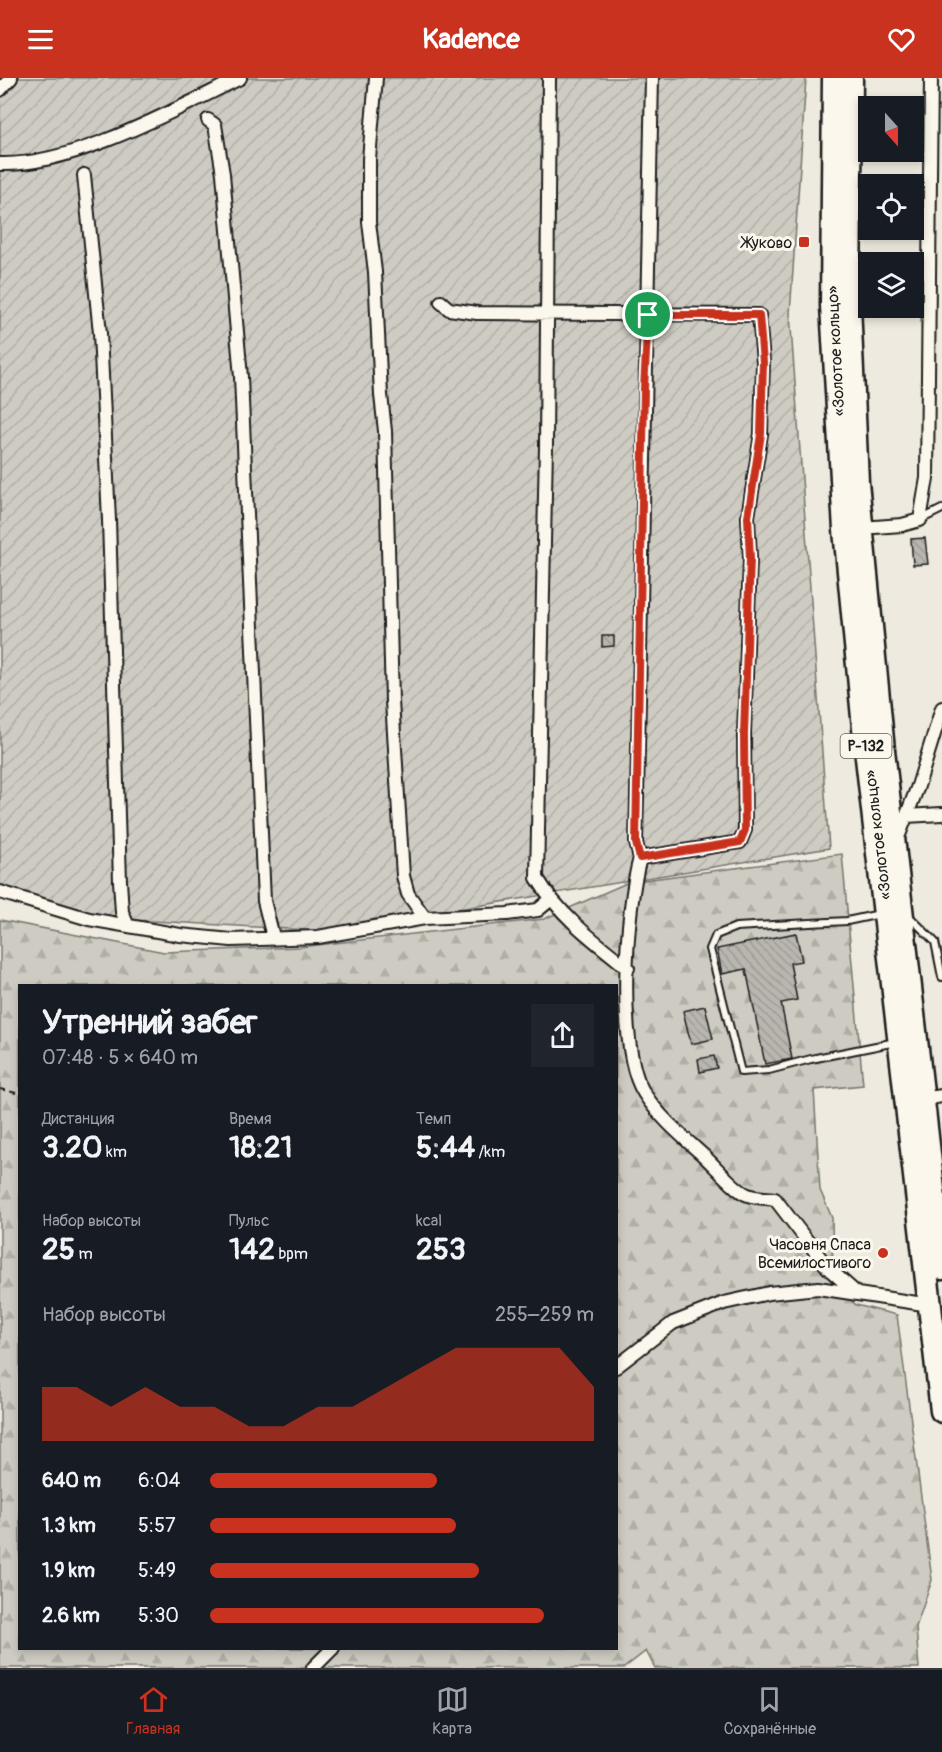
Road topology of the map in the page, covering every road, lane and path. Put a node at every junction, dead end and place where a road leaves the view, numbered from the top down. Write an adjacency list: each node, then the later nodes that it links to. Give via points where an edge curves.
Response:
1 (11, 78): 9 (street)
2 (240, 78): 11 (street, via 66,154 20,165)
3 (375, 78): 28 (street, via 369,222 385,431 392,702 403,876 408,894)
4 (549, 78): 14 (street)
5 (652, 78): 15 (street)
6 (834, 78): 24 (highway, «Золотое кольцо» / Р-132, via 832,305 841,483)
7 (851, 78): 18 (highway, «Золотое кольцо» / Р-132, via 849,305)
8 (931, 78): 17 (street, via 927,478)
9 (0, 90)
10 (208, 120): 30 (street, via 215,125 223,174 241,377 264,900)
11 (0, 164)
12 (84, 176): 29 (street, via 100,333 120,881 122,912)
13 (441, 302): 14 (street, via 449,309 477,312)
14 (547, 312): 15 (street); 26 (street, via 536,844 537,878)
15 (648, 315): 23 (street, via 636,843); 23 (street, via 759,315 763,362 761,434 748,517 745,830 740,842)
16 (942, 509): 17 (lane)
17 (920, 520): 18 (street)
18 (861, 528): 22 (highway, «Золотое кольцо» / Р-132)
19 (942, 708): 21 (street)
20 (942, 814): 21 (street)
21 (906, 816): 22 (street)
22 (894, 847): 24 (street); 27 (highway, «Золотое кольцо» / Р-132)
23 (640, 858): 31 (street, via 628,925)
24 (880, 866): 27 (highway, «Золотое кольцо» / Р-132)
25 (0, 892): 29 (street, via 89,919)
26 (550, 900): 28 (street, via 538,910); 31 (street)
27 (894, 912): 32 (lane, via 925,929 935,942); 33 (highway, «Золотое кольцо» / Р-132); 33 (lane, via 847,921 736,927 716,935 710,949 741,1072 770,1070); 36 (highway, «Золотое кольцо» / Р-132)
28 (425, 918): 30 (street, via 318,937)
29 (128, 926): 30 (street, via 231,940)
30 (273, 937)
31 (628, 968): 39 (street, via 633,1064 643,1092 670,1125 746,1195 775,1199 828,1268)
32 (942, 977)
33 (900, 1042): 40 (highway, «Золотое кольцо» / Р-132)
34 (0, 1089): 35 (path)
35 (18, 1094)
36 (932, 1098): 37 (highway, «Золотое кольцо» / Р-132)
37 (940, 1241): 38 (highway, «Золотое кольцо» / Р-132)
38 (942, 1268)
39 (854, 1291): 40 (street); 41 (street, via 818,1288 724,1303 673,1323)
40 (930, 1305): 42 (highway, «Золотое кольцо» / Р-132)
41 (618, 1365)
42 (942, 1411)
43 (331, 1650): 44 (street)
44 (313, 1668)

